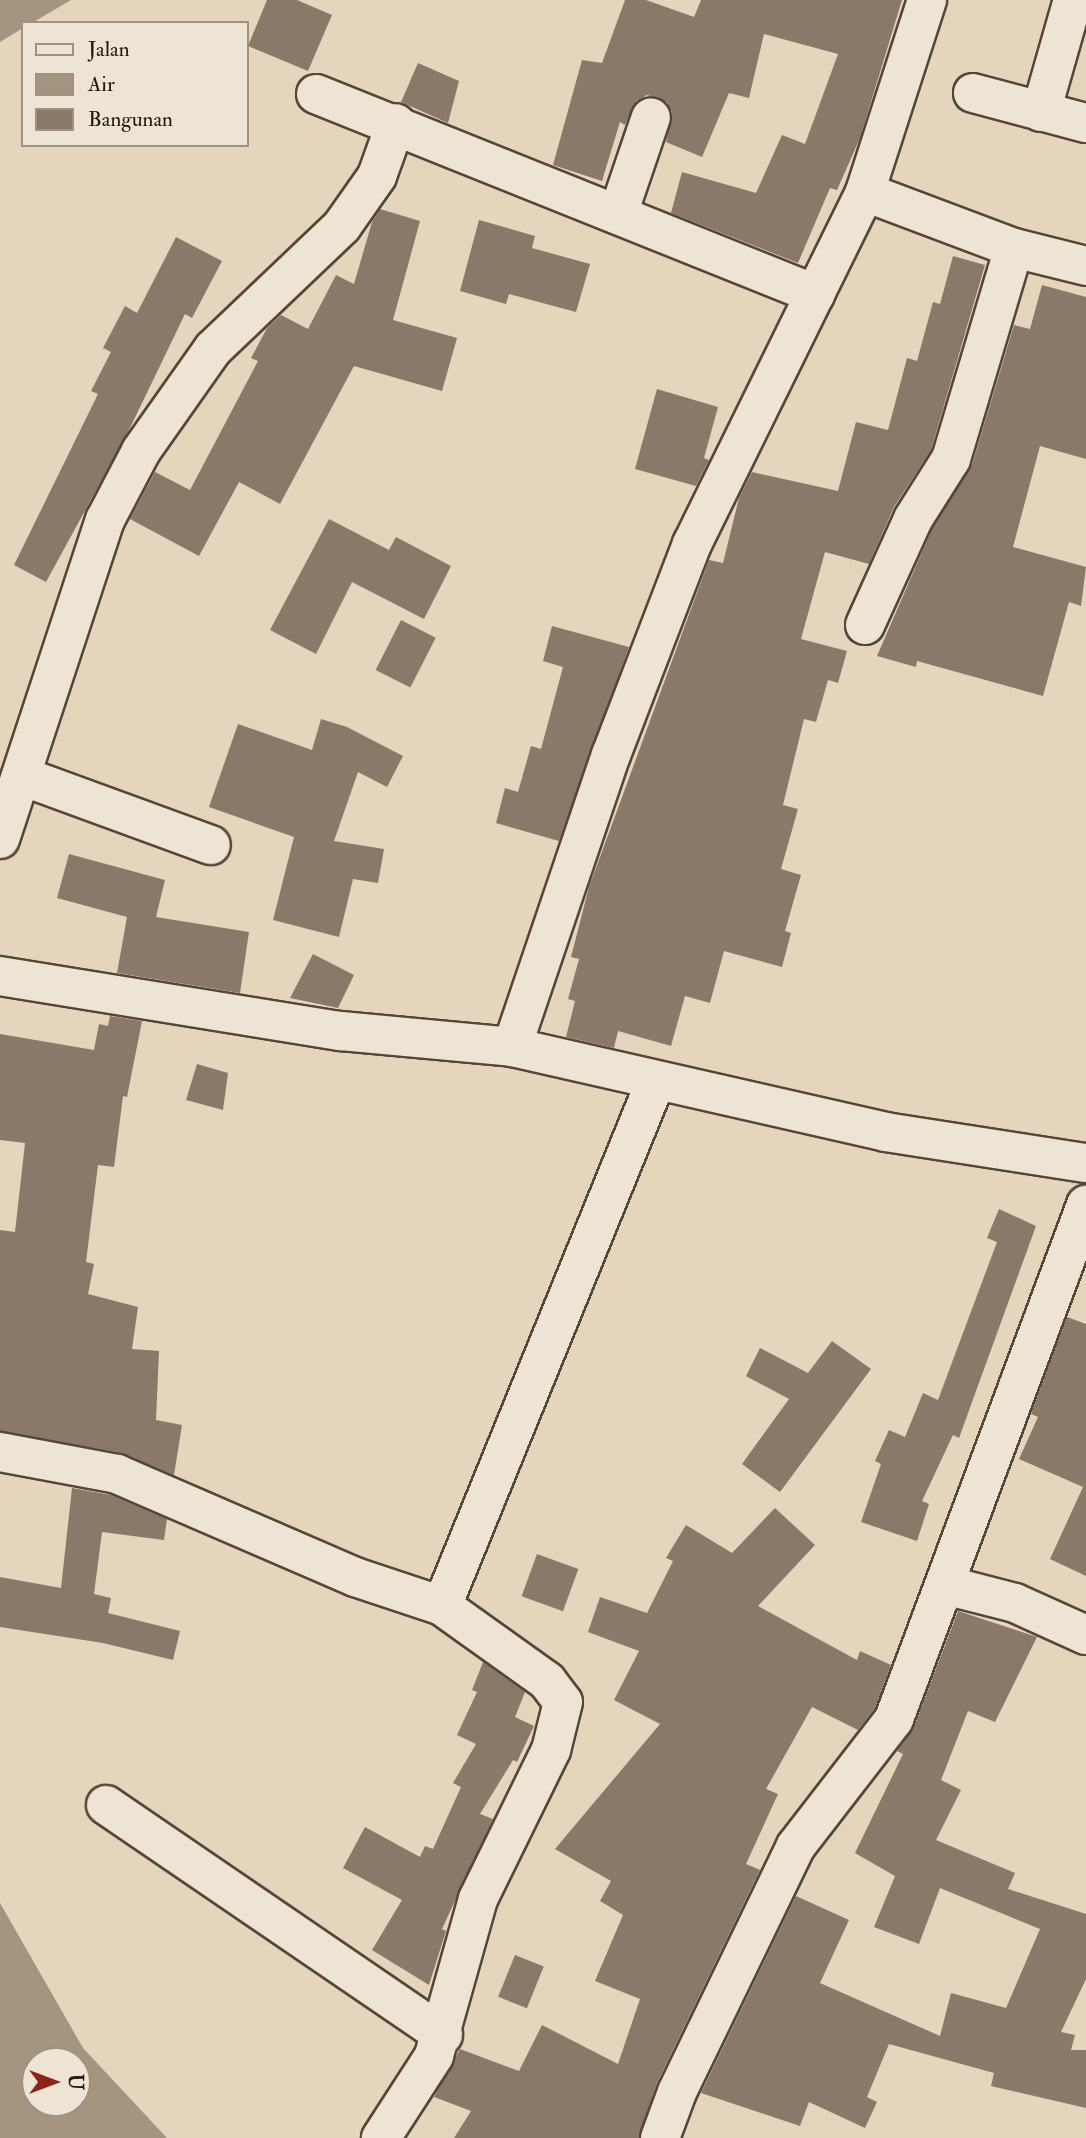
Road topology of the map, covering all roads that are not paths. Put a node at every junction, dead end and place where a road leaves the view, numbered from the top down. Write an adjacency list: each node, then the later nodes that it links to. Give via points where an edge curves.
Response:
1 (927, 0): 9 (street)
2 (1073, 0): 5 (street)
3 (973, 93): 5 (street)
4 (316, 94): 7 (street)
5 (1041, 112): 8 (street)
6 (651, 117): 10 (street)
7 (396, 123): 10 (street); 15 (street, via 377,176 342,226 213,349 141,451 105,520)
8 (1086, 123)
9 (865, 192): 11 (street); 13 (street)
10 (618, 214): 13 (street)
11 (1014, 248): 12 (street); 14 (street, via 951,459 913,519)
12 (1086, 267)
13 (815, 294): 19 (street, via 692,544 611,755)
14 (865, 625)
15 (22, 776): 16 (street); 17 (street)
16 (0, 839)
17 (211, 845)
18 (0, 976): 19 (street, via 341,1031)
19 (512, 1047): 20 (street)
20 (655, 1083): 21 (street, via 936,1142); 25 (street)
21 (1086, 1163)
22 (1086, 1205): 24 (street)
23 (0, 1452): 25 (street, via 117,1474 355,1577)
24 (945, 1585): 26 (street, via 1015,1603); 30 (street, via 894,1719 796,1846 677,2092)
25 (442, 1606): 28 (street, via 547,1681 563,1702 551,1750 478,1899)
26 (1086, 1635)
27 (106, 1805): 28 (street)
28 (443, 2035): 29 (street)
29 (381, 2138)
30 (660, 2138)

